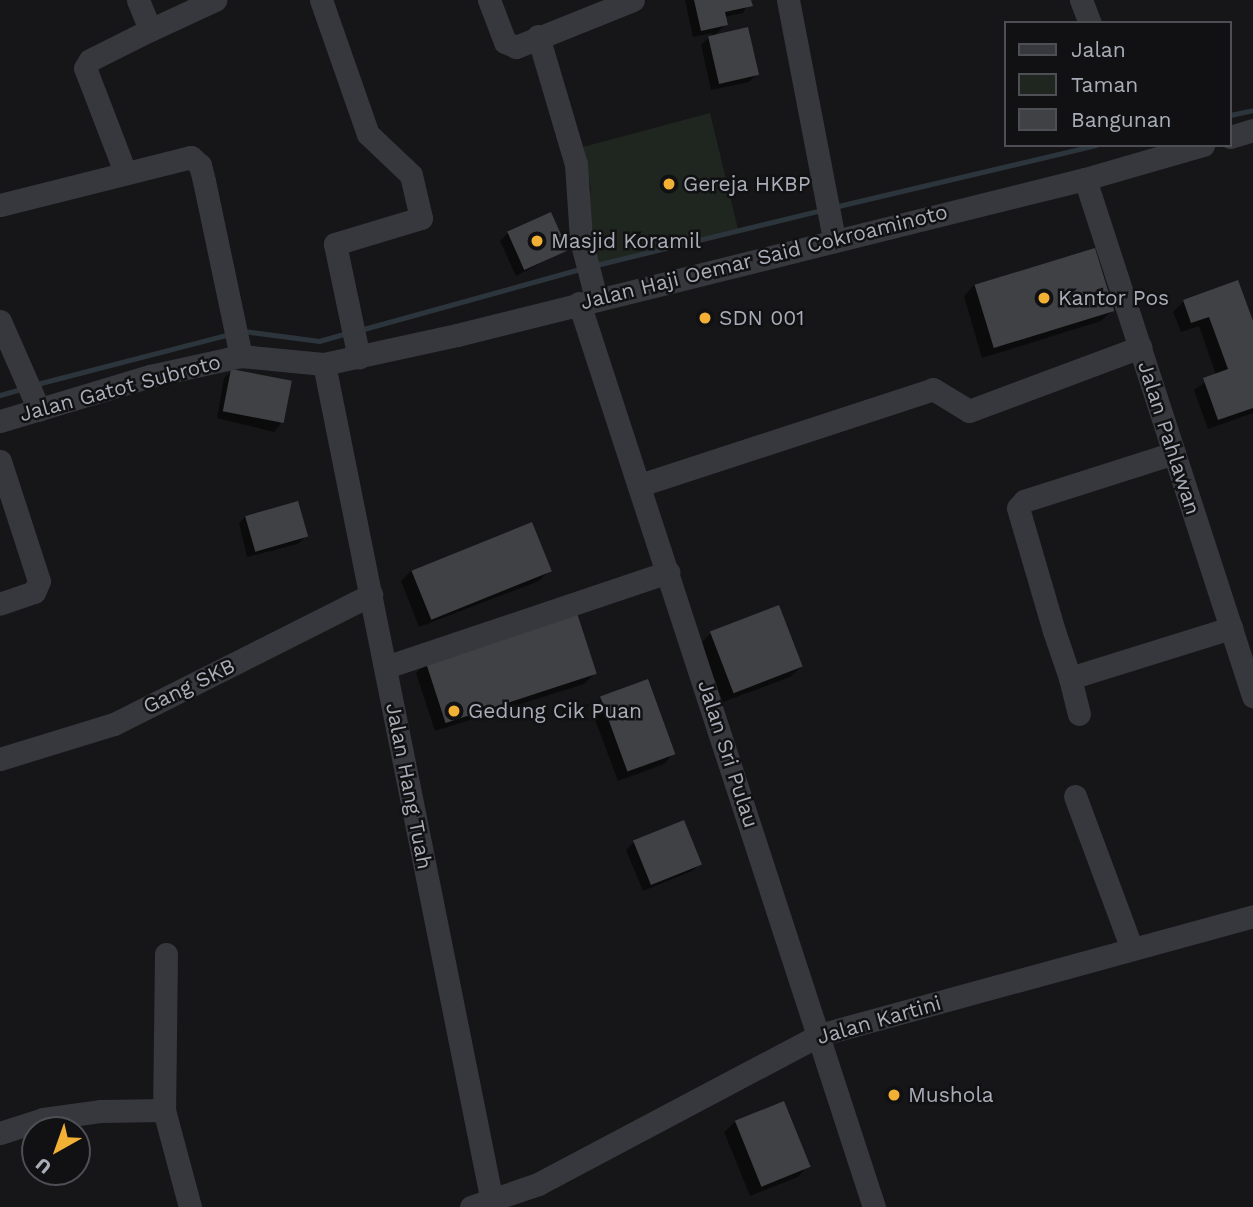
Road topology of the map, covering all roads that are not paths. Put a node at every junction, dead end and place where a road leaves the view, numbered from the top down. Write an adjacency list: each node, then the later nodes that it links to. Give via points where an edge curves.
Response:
1 (138, 0): 9 (street)
2 (215, 0): 9 (street)
3 (321, 0): 23 (street, via 368,134 411,175 421,218 335,244)
4 (489, 0): 10 (street, via 509,44 516,47)
5 (633, 0): 10 (street)
6 (788, 0): 18 (street)
7 (1081, 0): 8 (street)
8 (1089, 21)
9 (150, 30): 15 (street, via 90,60 85,68)
10 (538, 36): 19 (street, Jalan Sri Pulau, via 576,164)
11 (1253, 130): 12 (street)
12 (1232, 136)
13 (1188, 147): 14 (street, Jalan Haji Oemar Said Cokroaminoto)
14 (1142, 153): 16 (street, Jalan Haji Oemar Said Cokroaminoto)
15 (125, 172): 17 (street); 21 (street, via 187,156 200,165)
16 (1085, 179): 18 (street, Jalan Haji Oemar Said Cokroaminoto); 22 (street, Jalan Pahlawan)
17 (0, 205)
18 (832, 233): 19 (street, Jalan Haji Oemar Said Cokroaminoto)
19 (589, 296): 23 (street, Jalan Haji Oemar Said Cokroaminoto); 29 (street, Jalan Sri Pulau)
20 (0, 321): 25 (street)
21 (238, 344): 24 (street, Jalan Gatot Subroto); 25 (street, Jalan Gatot Subroto, via 150,376)
22 (1140, 347): 27 (street, Jalan Pahlawan); 29 (street, via 969,411 933,389)
23 (359, 351): 24 (street, Jalan Haji Oemar Said Cokroaminoto)
24 (324, 364): 31 (street, Jalan Hang Tuah)
25 (38, 406): 26 (street, Jalan Gatot Subroto)
26 (0, 421)
27 (1174, 453): 33 (street, Jalan Pahlawan); 36 (street, via 1024,502 1018,508)
28 (0, 461): 32 (street, via 39,581 34,592)
29 (639, 485): 30 (street, Jalan Sri Pulau)
30 (668, 572): 35 (street); 44 (street, Jalan Sri Pulau)
31 (371, 595): 35 (street, Jalan Hang Tuah); 39 (street, Gang SKB, via 114,724)
32 (0, 604)
33 (1231, 628): 34 (street, Jalan Pahlawan); 36 (street)
34 (1247, 656): 37 (street, Jalan Pahlawan)
35 (386, 667): 47 (street, Jalan Hang Tuah)
36 (1070, 678): 38 (street)
37 (1253, 696)
38 (1079, 714)
39 (0, 759)
40 (1075, 796): 42 (street)
41 (1253, 916): 42 (street, Jalan Kartini)
42 (1132, 949): 44 (street, Jalan Kartini)
43 (166, 954): 45 (street)
44 (820, 1035): 47 (street, Jalan Kartini, via 587,1160); 49 (street, Jalan Sri Pulau)
45 (164, 1110): 46 (street, via 102,1111 43,1119); 48 (street)
46 (0, 1133)
47 (485, 1205)
48 (190, 1207)
49 (874, 1207)

